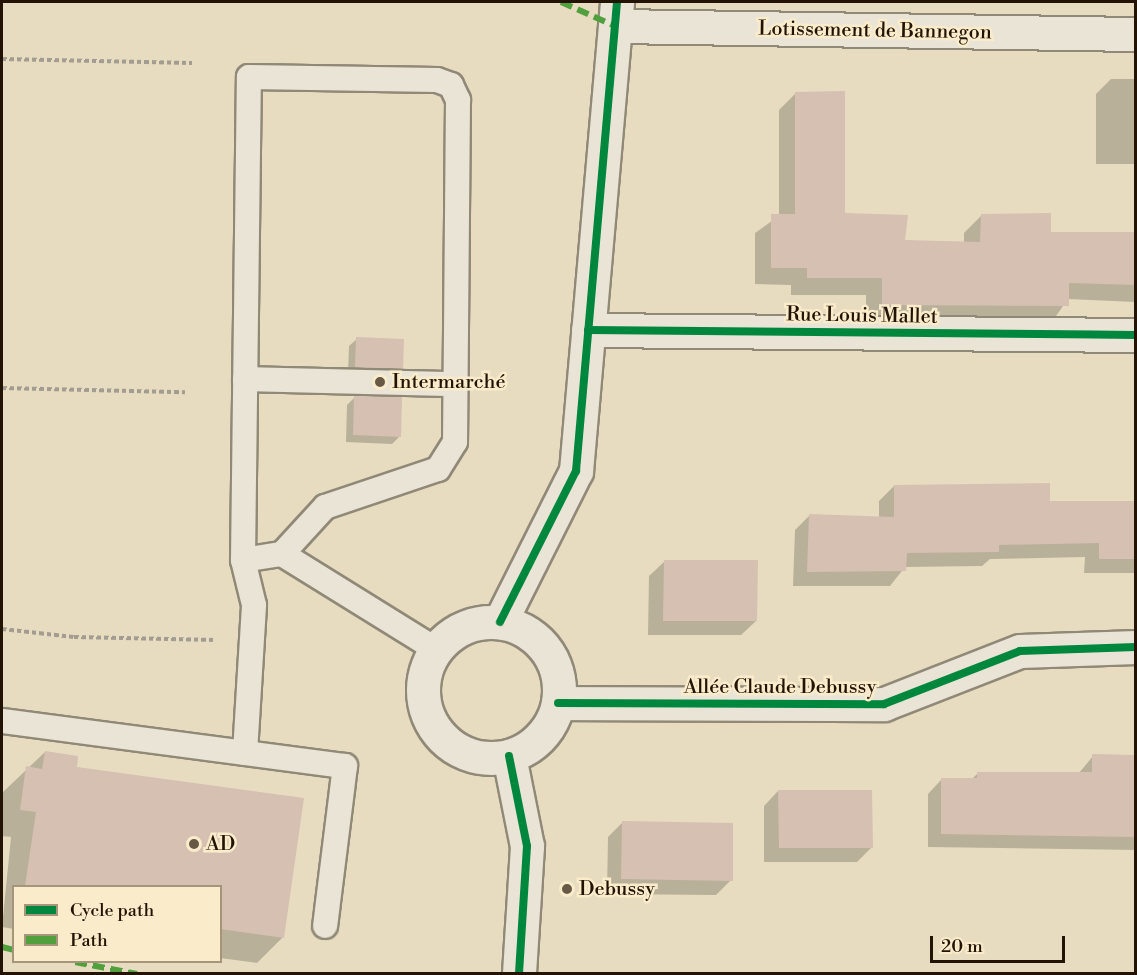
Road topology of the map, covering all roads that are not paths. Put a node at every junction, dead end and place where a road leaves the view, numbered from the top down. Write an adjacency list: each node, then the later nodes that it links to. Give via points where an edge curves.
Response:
1 (616, 14): 2 (street, Lotissement de Bannegon); 3 (street)
2 (1136, 34)
3 (588, 330): 4 (street, Rue Louis Mallet); 9 (street, via 576,471)
4 (1136, 335)
5 (245, 379): 6 (lane); 6 (lane, via 249,77 436,80 451,85 458,100); 8 (lane)
6 (455, 384): 7 (lane, via 455,442 438,469 325,507)
7 (282, 554): 8 (lane); 11 (lane)
8 (243, 560): 14 (lane, via 254,605)
9 (500, 622): 11 (street, via 464,627); 12 (street, via 534,636 546,650 555,666)
10 (1136, 647): 12 (street, Allée Claude Debussy, via 1020,651 885,704)
11 (435, 649): 15 (street, via 426,666 423,703 440,737 472,756)
12 (558, 703): 15 (street, via 541,737)
13 (2, 720): 14 (lane)
14 (245, 753): 16 (lane, via 345,766)
15 (509, 756): 17 (street, via 528,846)
16 (325, 926)
17 (519, 974)

